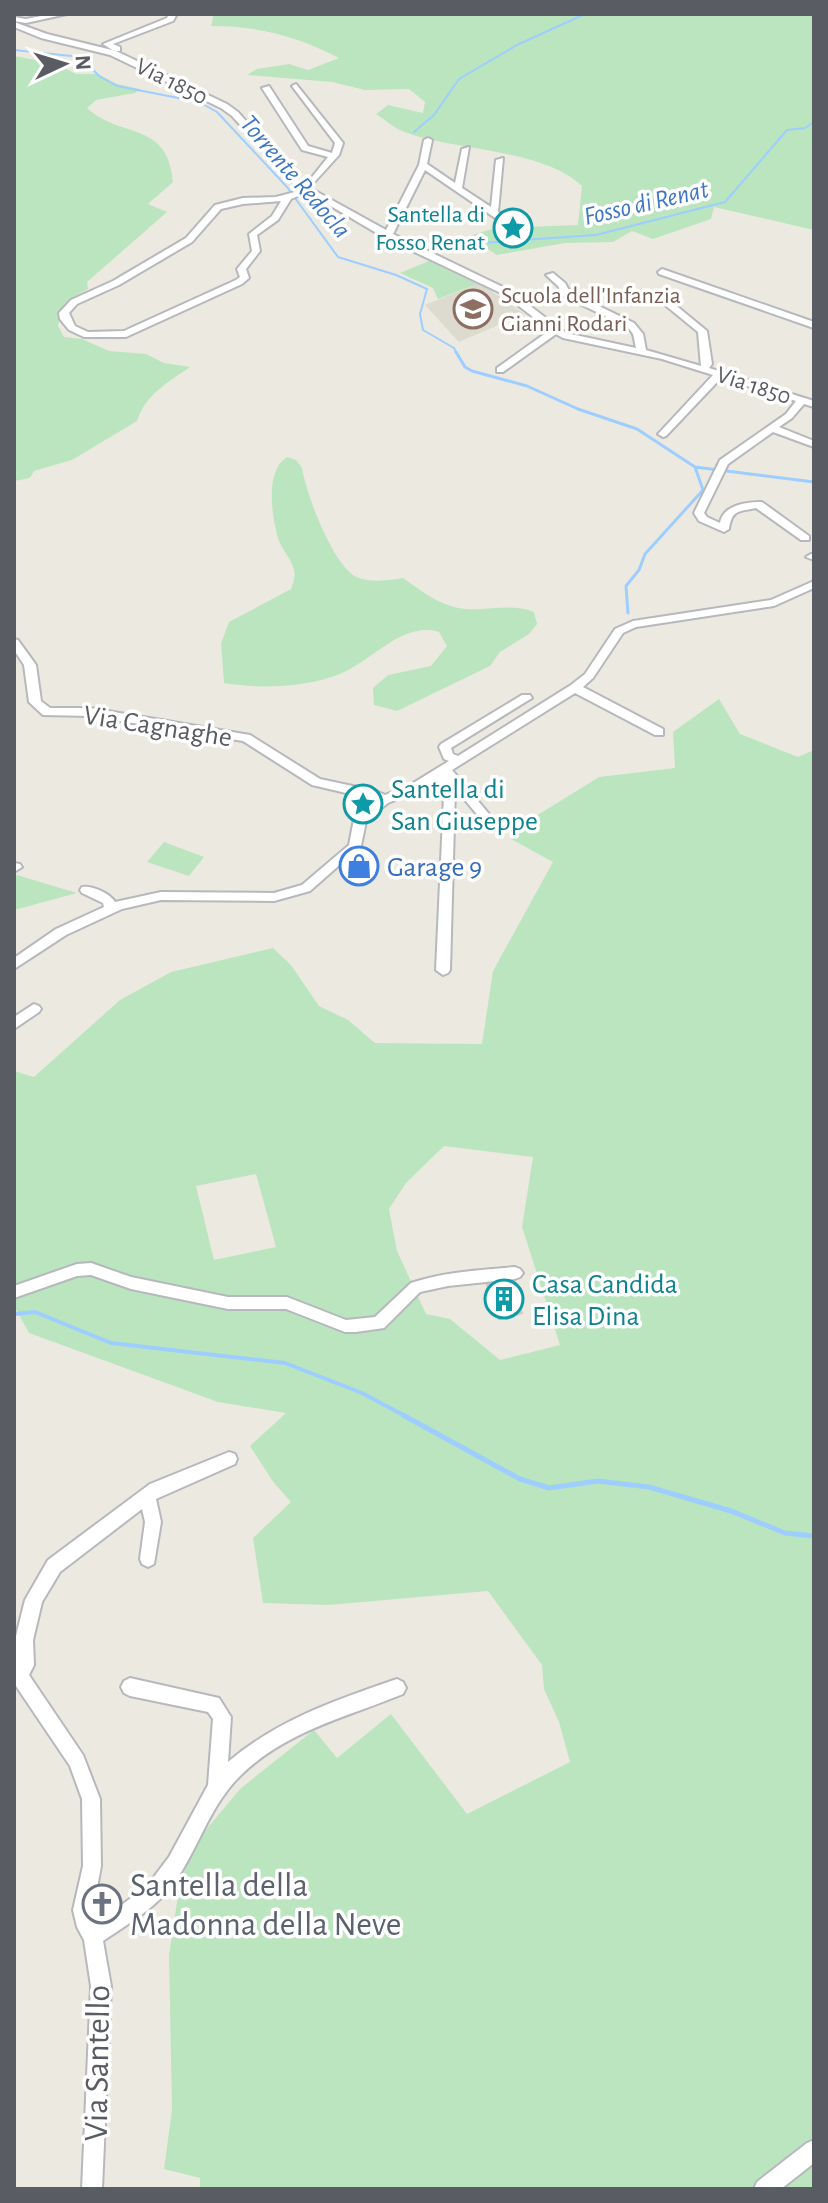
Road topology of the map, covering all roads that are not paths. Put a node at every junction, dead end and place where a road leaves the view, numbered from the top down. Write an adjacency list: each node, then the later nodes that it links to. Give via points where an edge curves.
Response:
1 (63, 14): 3 (street)
2 (173, 14): 4 (street, via 108,43 126,53)
3 (14, 22): 4 (street, Via 1850, via 44,36)
4 (121, 56): 13 (street, Via 1850, via 235,114)
5 (296, 86): 9 (street, via 339,143)
6 (266, 88): 9 (street, via 305,148)
7 (428, 140): 11 (street)
8 (466, 149): 12 (street)
9 (333, 156): 13 (street)
10 (500, 160): 14 (street)
11 (423, 165): 12 (street); 16 (street)
12 (458, 189): 14 (street)
13 (301, 191): 13 (street, via 218,207 189,240 85,295 64,313 68,324 83,334 126,334 245,278 241,269 256,251 253,234); 16 (street, Via 1850)
14 (494, 214): 15 (street, via 510,224)
15 (523, 222)
16 (388, 236): 21 (street, Via 1850, via 506,292)
17 (662, 272): 20 (street)
18 (550, 275): 22 (street, via 566,294 631,325)
19 (670, 305): 23 (street, via 702,331 707,364)
20 (814, 325)
21 (555, 331): 22 (street, Via 1850); 24 (street)
22 (641, 351): 23 (street, Via 1850)
23 (703, 369): 25 (street, Via 1850)
24 (500, 370)
25 (719, 374): 26 (street, Via 1850); 29 (street)
26 (802, 400): 27 (street, Via 1850); 28 (street)
27 (814, 404)
28 (772, 428): 30 (street); 31 (street, via 721,468 699,513 724,529 731,511 758,504)
29 (663, 434)
30 (814, 444)
31 (806, 538)
32 (814, 584): 34 (street, via 774,603 633,624 619,631)
33 (14, 642): 39 (street, Via Cagnaghe, via 30,665 35,702 47,712 90,712 246,738 316,782)
34 (575, 688): 36 (street); 37 (street)
35 (526, 698): 37 (street, via 445,747)
36 (659, 732)
37 (457, 760): 38 (street)
38 (440, 770): 39 (street); 40 (street); 44 (street, via 450,795)
39 (384, 800): 42 (street, via 360,819 353,848 297,892 265,898 161,896)
40 (494, 827)
41 (86, 890): 42 (street, via 108,900)
42 (111, 907): 43 (street)
43 (14, 964)
44 (443, 970)
45 (34, 1009): 46 (street)
46 (14, 1024)
47 (515, 1273): 48 (street, via 416,1287 379,1323 356,1326 287,1303 228,1303 91,1269)
48 (14, 1292)
49 (229, 1459): 50 (street)
50 (147, 1496): 51 (street, via 153,1522); 52 (street, via 54,1566 34,1600 24,1640 25,1665)
51 (148, 1559)
52 (17, 1672): 56 (street, Via Santello, via 77,1761 91,1799 92,1866 83,1910)
53 (130, 1687): 55 (street, via 213,1704 222,1717)
54 (397, 1688): 55 (street, via 292,1728 242,1763)
55 (217, 1789): 56 (street, via 167,1878)
56 (93, 1937): 58 (street, Via Santello, via 101,1986)
57 (814, 2150): 59 (street)
58 (92, 2189)
59 (764, 2189)

